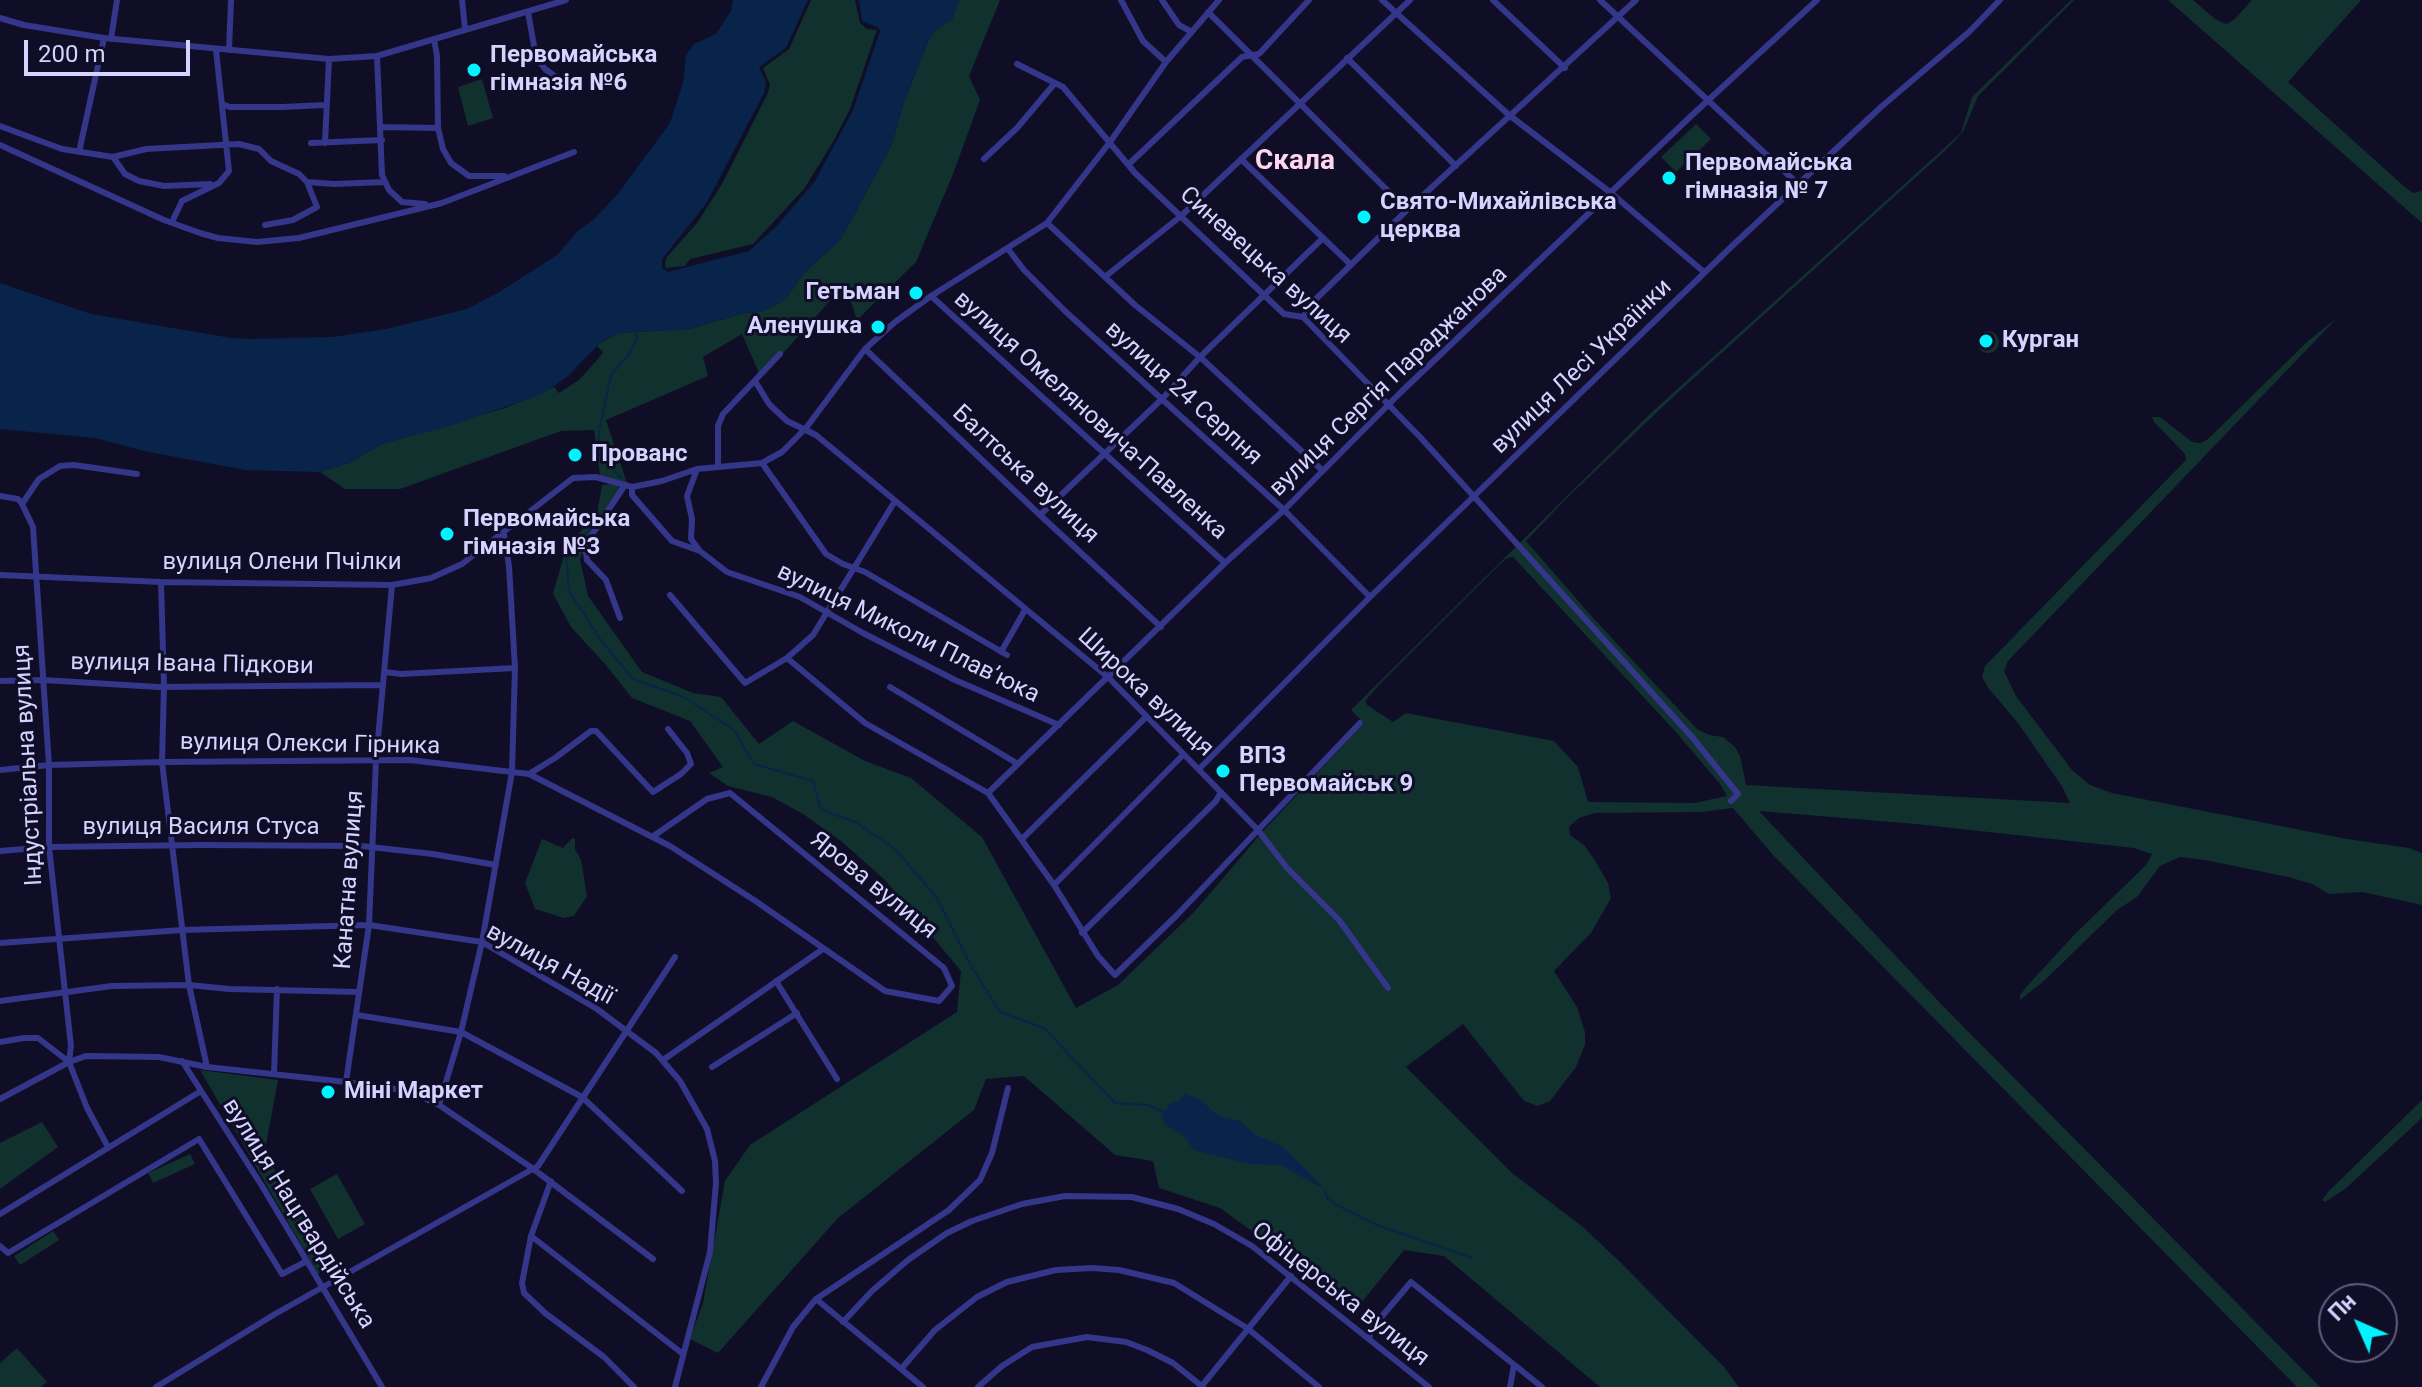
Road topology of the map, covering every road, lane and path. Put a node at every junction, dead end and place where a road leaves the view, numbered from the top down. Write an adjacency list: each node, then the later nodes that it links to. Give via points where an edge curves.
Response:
1 (117, 0): 23 (street)
2 (231, 0): 26 (street)
3 (462, 0): 21 (street)
4 (566, 0): 16 (street)
5 (1121, 0): 31 (street, via 1143,41)
6 (1162, 0): 22 (street, via 1179,25)
7 (1219, 0): 17 (street)
8 (1309, 0): 27 (street, via 1259,54)
9 (1382, 0): 18 (street)
10 (1410, 0): 18 (street)
11 (1493, 0): 33 (street)
12 (1600, 0): 19 (street)
13 (1636, 0): 19 (street)
14 (1817, 0): 36 (street, вулиця Сергія Параджанова)
15 (2000, 0): 61 (street, вулиця Лесі Українки)
16 (528, 12): 21 (street); 34 (street, via 536,57)
17 (1208, 12): 22 (street); 27 (street)
18 (1395, 12): 29 (street); 40 (street)
19 (1618, 17): 33 (street); 36 (street)
20 (0, 18): 23 (street)
21 (465, 29): 24 (street)
22 (1190, 31): 31 (street)
23 (108, 38): 25 (street); 50 (street)
24 (434, 39): 28 (street); 43 (street)
25 (216, 50): 26 (street); 37 (street)
26 (229, 50): 30 (street)
27 (1250, 55): 38 (street); 55 (street)
28 (377, 56): 30 (street); 42 (street)
29 (1347, 58): 38 (street); 56 (street)
30 (329, 59): 39 (street)
31 (1166, 62): 45 (street)
32 (1017, 64): 35 (street, Синевецька вулиця)
33 (1565, 68): 40 (street)
34 (560, 80)
35 (1055, 83): 45 (street, Синевецька вулиця); 53 (street)
36 (1707, 101): 61 (street); 62 (street, вулиця Сергія Параджанова)
37 (222, 104): 39 (street); 48 (street)
38 (1299, 104): 54 (street); 64 (street)
39 (326, 105): 47 (street)
40 (1509, 115): 56 (street); 62 (street)
41 (0, 126): 50 (street)
42 (380, 127): 43 (street); 44 (street)
43 (438, 128): 57 (street, via 443,149 460,172 484,178)
44 (382, 140): 47 (street); 59 (street)
45 (1110, 142): 55 (street, Синевецька вулиця); 67 (street)
46 (311, 143): 47 (street)
47 (325, 143)
48 (227, 144): 52 (street, via 146,149); 58 (street, via 259,149); 60 (street, via 229,171)
49 (0, 145): 66 (street)
50 (79, 152): 52 (street)
51 (574, 152): 57 (street)
52 (113, 157): 60 (street, via 125,174 139,181 188,187)
53 (984, 159)
54 (1241, 159): 65 (street); 69 (street)
55 (1129, 164): 65 (street, Синевецька вулиця)
56 (1456, 166): 64 (street)
57 (514, 173): 63 (street)
58 (307, 182): 59 (street); 68 (street, via 317,207 293,220)
59 (385, 182): 63 (street, via 402,202)
60 (219, 183): 66 (street, via 182,201)
61 (1798, 184): 72 (street, вулиця Лесі Українки)
62 (1611, 193): 72 (street); 82 (street, вулиця Сергія Параджанова)
63 (442, 203): 66 (street, via 299,238 257,242 218,238)
64 (1407, 210): 71 (street)
65 (1181, 216): 73 (street); 75 (street, Синевецька вулиця)
66 (172, 222)
67 (1047, 223): 70 (street); 73 (street)
68 (265, 225)
69 (1323, 238): 71 (street); 75 (street)
70 (1008, 249): 74 (street); 81 (street, вулиця 24 Серпня, via 1066,312)
71 (1350, 264): 76 (street)
72 (1704, 272): 92 (street, вулиця Лесі Українки)
73 (1106, 276): 79 (street)
74 (931, 296): 77 (street); 84 (street, вулиця Омеляновича-Павленка)
75 (1266, 296): 76 (street, Синевецька вулиця, via 1284,314); 79 (street)
76 (1303, 317): 82 (street, Синевецька вулиця)
77 (865, 349): 83 (street); 96 (street, Балтська вулиця)
78 (780, 354): 80 (street)
79 (1200, 357): 81 (street); 88 (street)
80 (755, 381): 83 (street, Широка вулиця, via 787,421); 86 (street, via 723,414)
81 (1162, 399): 84 (street); 95 (street, вулиця 24 Серпня)
82 (1389, 406): 88 (street, вулиця Сергія Параджанова); 92 (street, Синевецька вулиця)
83 (806, 428): 85 (street); 93 (street, Широка вулиця)
84 (1105, 453): 96 (street); 99 (street, вулиця Омеляновича-Павленка)
85 (762, 463): 86 (street, вулиця Олени Пчілки); 100 (street, via 826,554)
86 (718, 465): 87 (street, вулиця Олени Пчілки)
87 (697, 469): 90 (street, вулиця Олени Пчілки); 98 (street, via 687,496 691,539)
88 (1323, 471): 95 (street, вулиця Сергія Параджанова)
89 (137, 474): 94 (street, via 60,466 39,479)
90 (628, 486): 97 (street, вулиця Олени Пчілки, via 596,477 573,478); 98 (street, вулиця Миколи Плавʼюка, via 672,541); 109 (street, via 585,545 587,560 606,580)
91 (0, 496): 94 (street)
92 (1474, 497): 106 (street, вулиця Лесі Українки); 135 (street, Синевецька вулиця, via 1692,737 1738,794)
93 (895, 501): 100 (street); 107 (street, Широка вулиця)
94 (22, 504): 102 (street, Індустріальна вулиця, via 33,527)
95 (1284, 510): 99 (street, вулиця Сергія Параджанова); 106 (street, вулиця 24 Серпня)
96 (1040, 515): 110 (street, Балтська вулиця)
97 (504, 534): 104 (street, вулиця Олени Пчілки, via 462,564 431,578); 112 (street)
98 (700, 551): 108 (street, вулиця Миколи Плавʼюка, via 727,572)
99 (1225, 563): 110 (street, вулиця Сергія Параджанова)
100 (853, 567): 107 (street, via 1004,654); 108 (street)
101 (0, 575): 102 (street, вулиця Олени Пчілки)
102 (35, 575): 103 (street, вулиця Олени Пчілки); 115 (street, Індустріальна вулиця)
103 (161, 582): 104 (street, вулиця Олени Пчілки); 118 (street)
104 (392, 585): 113 (street, Канатна вулиця)
105 (670, 595): 111 (street, via 745,683)
106 (1370, 597): 129 (street, вулиця Лесі Українки)
107 (1025, 610): 114 (street, Широка вулиця)
108 (827, 612): 111 (street, via 813,635); 122 (street, вулиця Миколи Плавʼюка, via 955,680)
109 (620, 618)
110 (1161, 627): 114 (street, вулиця Сергія Параджанова)
111 (787, 658): 134 (street, via 865,723)
112 (515, 668): 113 (street); 131 (street)
113 (385, 672): 117 (street, Канатна вулиця)
114 (1109, 678): 120 (street, Широка вулиця); 122 (street, вулиця Сергія Параджанова)
115 (43, 680): 116 (street, вулиця Івана Підкови); 118 (street, вулиця Івана Підкови); 128 (street, Індустріальна вулиця)
116 (0, 681)
117 (383, 685): 118 (street, вулиця Івана Підкови); 125 (street, Канатна вулиця)
118 (164, 686): 126 (street)
119 (890, 687): 127 (street)
120 (1146, 717): 124 (street, Широка вулиця); 138 (street)
121 (1360, 723): 136 (street)
122 (1059, 725): 127 (street, вулиця Сергія Параджанова)
123 (668, 729): 132 (street, via 691,764 653,792 596,731)
124 (1183, 755): 129 (street, Широка вулиця); 144 (street)
125 (376, 761): 126 (street, вулиця Олекси Гірника); 131 (street, вулиця Олекси Гірника); 141 (street, Канатна вулиця)
126 (162, 762): 128 (street, вулиця Олекси Гірника); 139 (street)
127 (1018, 764): 134 (street, вулиця Сергія Параджанова)
128 (49, 765): 130 (street, вулиця Олекси Гірника); 140 (street, Індустріальна вулиця)
129 (1199, 769): 133 (street, Широка вулиця)
130 (0, 770)
131 (512, 772): 132 (street, вулиця Олекси Гірника); 143 (street)
132 (529, 774): 137 (street, вулиця Олекси Гірника)
133 (1221, 792): 136 (street, Широка вулиця); 147 (street)
134 (988, 793): 138 (street)
135 (1731, 801)
136 (1258, 830): 147 (street, via 1115,975); 155 (street, Широка вулиця, via 1339,920)
137 (652, 837): 151 (street, вулиця Олекси Гірника); 159 (street, Ярова вулиця, via 707,799 730,793 944,968 952,986 939,1001)
138 (1022, 839): 144 (street)
139 (174, 845): 140 (street, вулиця Василя Стуса); 141 (street, вулиця Василя Стуса); 146 (street)
140 (49, 847): 142 (street, вулиця Василя Стуса); 148 (street, Індустріальна вулиця)
141 (373, 847): 143 (street, вулиця Василя Стуса); 145 (street, Канатна вулиця)
142 (0, 851)
143 (496, 865): 149 (street)
144 (1054, 885): 147 (street)
145 (369, 925): 146 (street, вулиця Надії); 149 (street, вулиця Надії); 158 (street, Канатна вулиця)
146 (182, 930): 148 (street, вулиця Надії); 154 (street)
147 (1082, 933)
148 (57, 938): 150 (street, вулиця Надії); 157 (street, Індустріальна вулиця)
149 (482, 942): 163 (street, вулиця Надії); 164 (street)
150 (0, 943)
151 (823, 949): 153 (street); 159 (street, вулиця Олекси Гірника, via 885,991)
152 (675, 957): 163 (street)
153 (776, 981): 161 (street); 166 (street)
154 (189, 985): 156 (street); 157 (street); 169 (street)
155 (1388, 988)
156 (277, 989): 158 (street); 171 (street)
157 (65, 992): 160 (street); 168 (street, Індустріальна вулиця)
158 (359, 992): 162 (street, Канатна вулиця)
159 (917, 996)
160 (0, 1001)
161 (797, 1013): 170 (street); 172 (street)
162 (357, 1015): 164 (street); 173 (street, Канатна вулиця)
163 (627, 1029): 166 (street, вулиця Надії); 176 (street)
164 (461, 1032): 176 (street); 178 (street)
165 (0, 1042): 168 (street, via 38,1038)
166 (663, 1060): 194 (street, вулиця Надії, via 698,1109 715,1161 710,1252)
167 (182, 1061): 168 (street, via 86,1056); 169 (street); 175 (street, вулиця Нацгвардійська)
168 (69, 1062): 177 (street); 179 (street)
169 (207, 1067): 171 (street)
170 (712, 1067)
171 (274, 1074): 173 (street)
172 (837, 1079)
173 (346, 1082): 178 (street, via 409,1091)
174 (1008, 1088): 190 (street, via 980,1180 949,1210)
175 (201, 1091): 179 (street); 187 (street, вулиця Нацгвардійська)
176 (582, 1097): 180 (street); 182 (street)
177 (0, 1099)
178 (439, 1105): 180 (street)
179 (108, 1147): 183 (street)
180 (532, 1168): 181 (street); 189 (street)
181 (551, 1181): 184 (street); 186 (street)
182 (682, 1191)
183 (0, 1214)
184 (531, 1236): 194 (street); 199 (street, via 524,1293)
185 (0, 1246): 187 (street, via 8,1253 199,1139 282,1274)
186 (653, 1259)
187 (307, 1261): 189 (street, вулиця Нацгвардійська)
188 (1291, 1276): 191 (street, Офіцерська вулиця, via 1252,1246 1178,1209 1132,1197 1065,1196 1022,1204 947,1233 890,1275); 192 (street); 193 (street, Офіцерська вулиця)
189 (324, 1289): 197 (street); 198 (street, вулиця Нацгвардійська)
190 (816, 1299): 191 (street); 201 (street, via 793,1327)
191 (843, 1322): 196 (street)
192 (1247, 1328): 196 (street, via 1174,1283 1119,1270 1056,1270 1007,1282 977,1297 935,1330); 204 (street); 205 (street)
193 (1369, 1339): 195 (street, via 1372,1328 1411,1282); 206 (street, Офіцерська вулиця)
194 (683, 1354): 200 (street, вулиця Надії)
195 (1514, 1365): 207 (street); 208 (street)
196 (901, 1369): 202 (street)
197 (156, 1387)
198 (382, 1387)
199 (634, 1387)
200 (675, 1387)
201 (761, 1387)
202 (923, 1387)
203 (978, 1387): 204 (street, via 1032,1347 1087,1337 1147,1350)
204 (1202, 1387)
205 (1319, 1387)
206 (1429, 1387)
207 (1510, 1387)
208 (1542, 1387)

